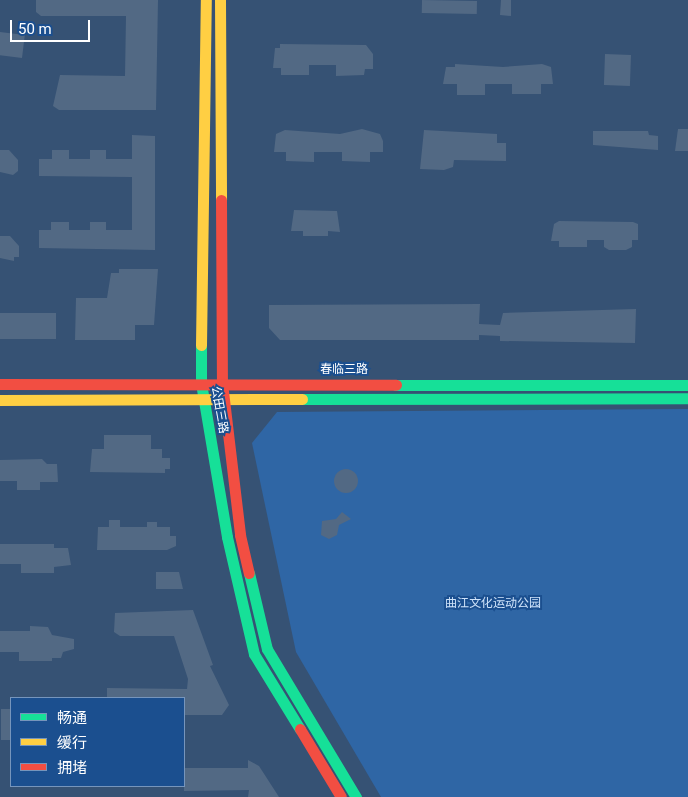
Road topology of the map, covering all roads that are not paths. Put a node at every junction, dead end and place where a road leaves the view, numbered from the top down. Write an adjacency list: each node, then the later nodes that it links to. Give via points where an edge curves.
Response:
1 (206, 0): 3 (street, 公田三路)
2 (220, 0): 4 (street, 公田三路)
3 (201, 383): 4 (street, 春临三路); 5 (street, 春临三路); 8 (street, 公田三路)
4 (222, 383): 6 (street, 春临三路); 9 (street, 公田三路)
5 (0, 384)
6 (688, 385)
7 (688, 398): 9 (street)
8 (204, 399): 9 (street); 10 (street); 11 (street, 公田三路, via 227,537 254,654)
9 (224, 399): 12 (street, 公田三路, via 240,535 267,649)
10 (0, 400)
11 (341, 797)
12 (356, 797)

